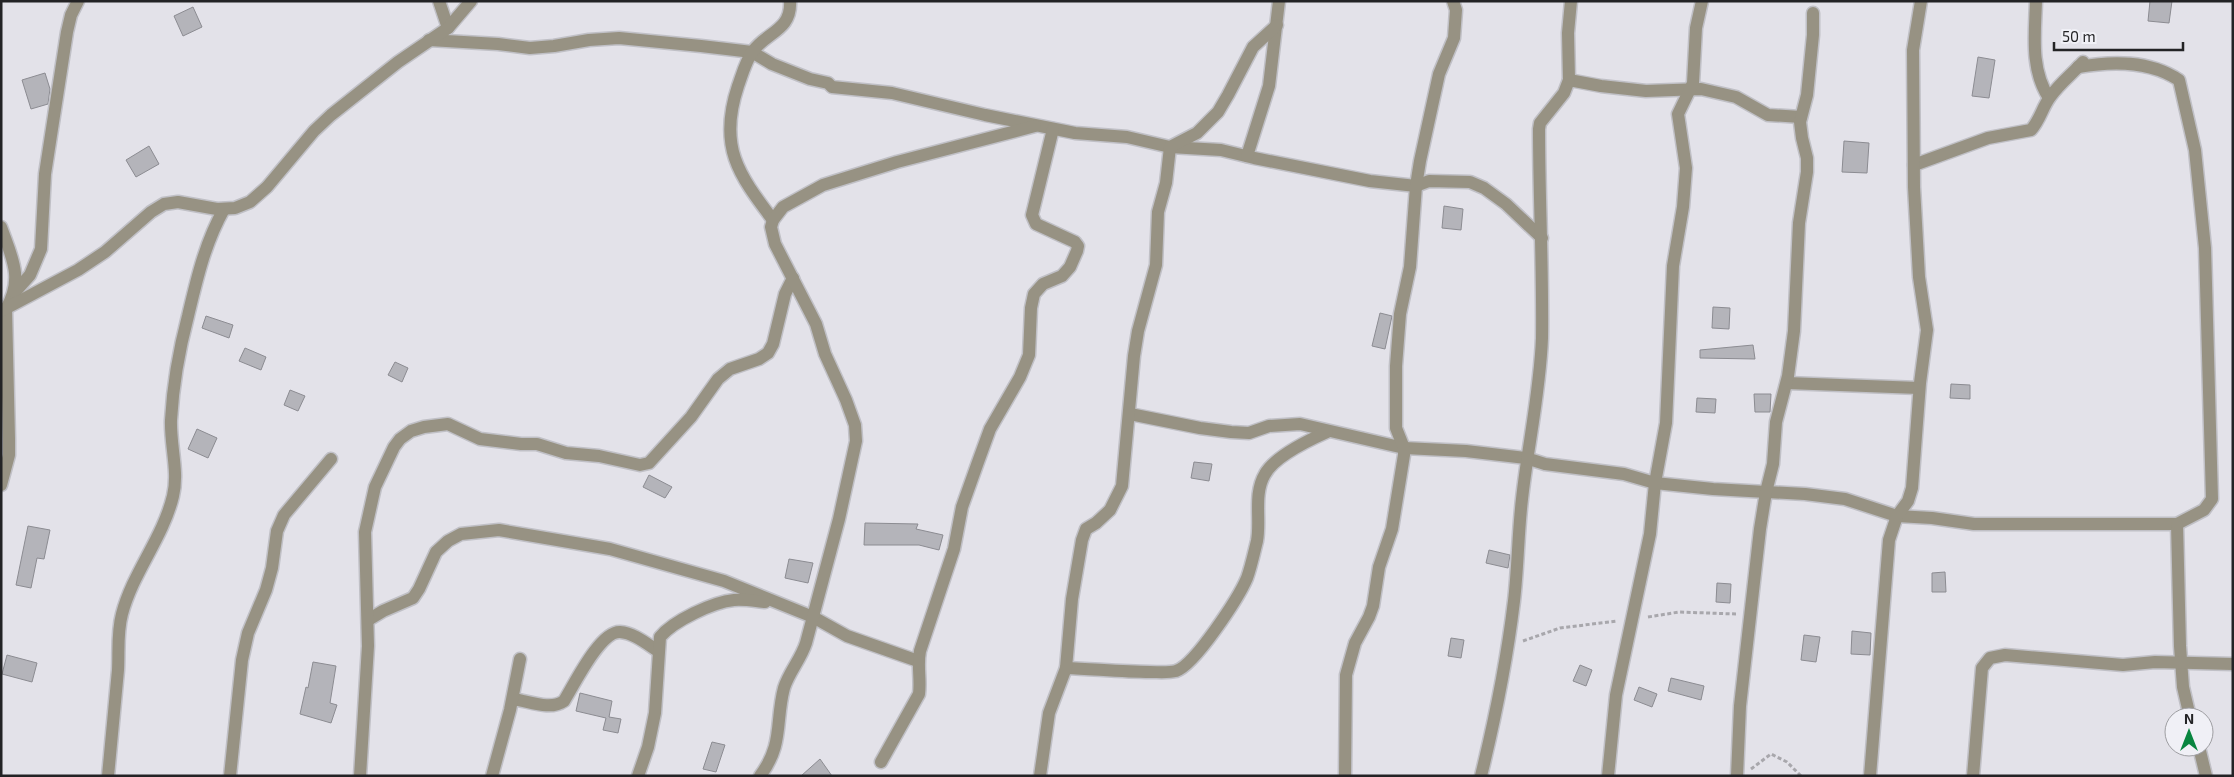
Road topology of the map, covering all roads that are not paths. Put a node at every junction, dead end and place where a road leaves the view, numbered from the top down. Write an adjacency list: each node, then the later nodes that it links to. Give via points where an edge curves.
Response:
1 (439, 1): 13 (street)
2 (472, 1): 13 (street)
3 (790, 1): 15 (street, via 788,16 779,31 762,41)
4 (1279, 1): 12 (street)
5 (1453, 1): 27 (street, via 1456,18 1454,38 1438,74)
6 (1571, 1): 18 (street)
7 (1702, 1): 19 (street, via 1696,28)
8 (1921, 1): 26 (street, via 1913,50)
9 (2036, 1): 20 (street, via 2037,73)
10 (77, 2): 33 (street, via 70,15 45,174 41,249 30,275)
11 (1812, 13): 21 (street, via 1807,95)
12 (1277, 24): 24 (street, via 1253,47 1218,112 1197,133); 25 (street, via 1269,86)
13 (448, 28): 14 (street)
14 (429, 40): 15 (street, via 530,48 619,38); 28 (street, via 331,115 250,202)
15 (752, 52): 22 (street, via 772,64 832,87 892,93); 29 (street, via 735,96 730,117 730,141 736,166 748,188)
16 (2089, 57): 17 (street)
17 (2078, 67): 20 (street); 46 (street, via 2106,62 2126,63 2152,67 2179,80 2195,150 2206,256 2213,492 2210,505)
18 (1568, 80): 19 (street, via 1646,91); 31 (street, via 1564,93 1540,123 1539,129)
19 (1691, 89): 21 (street, via 1736,97 1768,114); 42 (street, via 1678,114 1686,168 1673,266 1666,423)
20 (2050, 98): 26 (street, via 2042,117 2031,130 1988,138)
21 (1801, 117): 35 (street, via 1807,172 1799,223 1794,331)
22 (1037, 125): 23 (street); 29 (street, via 823,185 783,207)
23 (1053, 129): 24 (street, via 1144,140); 52 (street, via 1032,215 1036,224 1076,242 1077,251 1070,268 1062,276 1043,284 1034,294 1029,355 990,429 978,462)
24 (1170, 147): 25 (street, via 1221,150); 37 (street, via 1166,183 1158,212 1156,266 1134,356)
25 (1247, 156): 27 (street, via 1370,181)
26 (1914, 165): 36 (street, via 1919,277 1927,330)
27 (1416, 186): 31 (street, via 1429,181 1477,184 1512,208); 39 (street, via 1410,267 1400,314 1396,366 1396,428)
28 (224, 209): 34 (street, via 178,202 164,204 78,270); 60 (street, via 206,246 178,358 170,433 175,479 173,495 122,615)
29 (773, 220): 32 (street, via 771,227 775,244)
30 (1, 227): 33 (street, via 15,272)
31 (1542, 238): 40 (street, via 1542,340 1536,403)
32 (793, 278): 48 (street, via 816,324 825,354 852,414 856,441 837,530); 49 (street, via 785,294 768,353 730,369 718,379 691,417 649,462 640,465 599,456 566,454 536,444 480,439 448,424 411,431 400,439 375,487 365,532)
33 (15, 292): 34 (street)
34 (4, 310): 43 (street, via 10,440)
35 (1787, 383): 36 (street); 44 (street, via 1776,422 1773,464)
36 (1920, 388): 45 (street, via 1912,488 1908,501)
37 (1130, 414): 38 (street, via 1230,432 1249,433 1282,424 1300,424); 55 (street, via 1122,486 1110,510 1086,529 1082,540 1072,599)
38 (1327, 432): 39 (street); 55 (street, via 1292,450 1265,474 1260,491 1257,542 1247,577 1223,618 1188,664 1168,672)
39 (1404, 448): 40 (street); 67 (street, via 1392,529 1379,567 1373,606 1355,643 1346,675)
40 (1526, 458): 42 (street, via 1545,464 1624,474); 68 (street, via 1514,601)
41 (331, 459): 61 (street, via 284,515 276,531 272,568 248,633 242,660)
42 (1655, 483): 44 (street); 69 (street, via 1650,534 1616,695)
43 (1, 485)
44 (1766, 492): 45 (street, via 1845,499); 70 (street, via 1740,706)
45 (1897, 516): 46 (street, via 1974,524); 71 (street, via 1888,540)
46 (2177, 524): 53 (street)
47 (785, 606): 48 (street); 49 (street, via 724,581 638,556 536,535 490,530 461,534 448,541 436,552 413,598); 50 (street, via 734,600 710,607 667,629 660,637)
48 (813, 617): 52 (street, via 847,636); 65 (street, via 800,659 785,686 778,742 770,763)
49 (368, 620): 62 (street)
50 (658, 651): 56 (street, via 630,635 611,634 600,644 558,706); 64 (street, via 655,713)
51 (520, 659): 56 (street)
52 (918, 661): 59 (street, via 919,694)
53 (2182, 661): 54 (street); 57 (street); 72 (street, via 2123,665 2005,654 1990,658 1982,668)
54 (2233, 664)
55 (1066, 668): 66 (street, via 1049,714)
56 (513, 699): 63 (street)
57 (2188, 707)
58 (2201, 757): 73 (street)
59 (881, 762)
60 (108, 776)
61 (230, 776)
62 (360, 776)
63 (492, 776)
64 (638, 776)
65 (760, 776)
66 (1040, 776)
67 (1345, 776)
68 (1481, 776)
69 (1608, 776)
70 (1737, 776)
71 (1870, 776)
72 (1973, 776)
73 (2206, 776)

